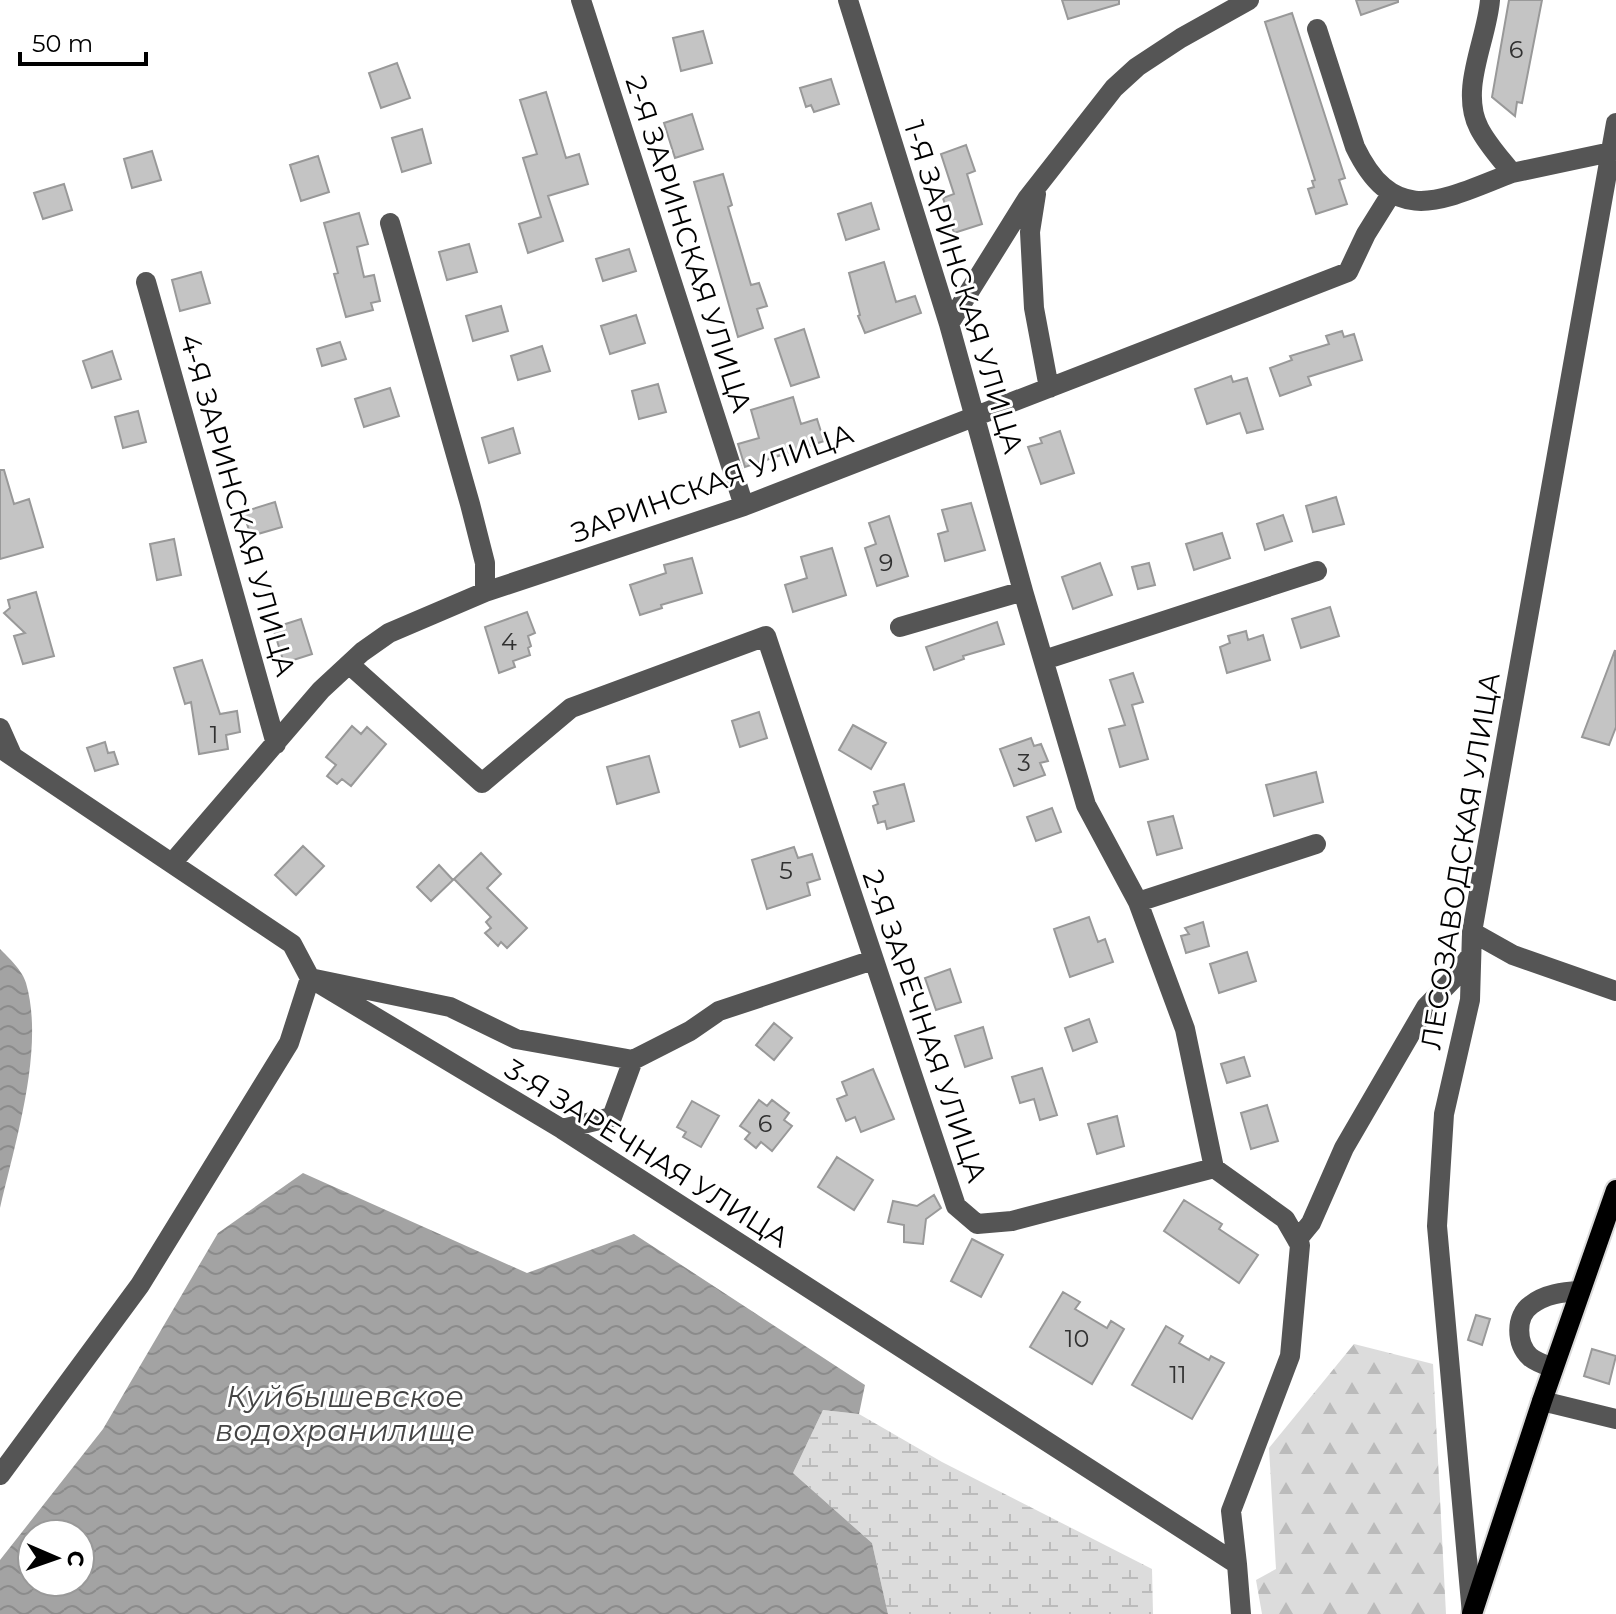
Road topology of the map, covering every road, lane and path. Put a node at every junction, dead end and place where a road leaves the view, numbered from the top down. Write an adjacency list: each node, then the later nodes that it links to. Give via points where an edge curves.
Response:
1 (581, 0): 16 (street, 2-Я ЗАРИНСКАЯ УЛИЦА)
2 (848, 0): 13 (street, 1-Я ЗАРИНСКАЯ УЛИЦА)
3 (1249, 0): 9 (street, via 1137,67 1114,88)
4 (1490, 0): 8 (street, via 1473,104 1479,127)
5 (1317, 29): 10 (street, via 1355,147)
6 (1616, 123): 7 (street, ЛЕСОЗАВОДСКАЯ УЛИЦА)
7 (1611, 152): 8 (street); 29 (street, ЛЕСОЗАВОДСКАЯ УЛИЦА)
8 (1512, 173): 10 (street, via 1422,202)
9 (1037, 186): 13 (street); 14 (street, via 1030,232 1034,308)
10 (1391, 194): 14 (street, ЗАРИНСКАЯ УЛИЦА, via 1348,272)
11 (390, 223): 19 (street, via 470,504 485,563)
12 (146, 282): 24 (street, 4-Я ЗАРИНСКАЯ УЛИЦА)
13 (949, 324): 15 (street, 1-Я ЗАРИНСКАЯ УЛИЦА)
14 (1049, 388): 15 (street, ЗАРИНСКАЯ УЛИЦА)
15 (975, 416): 16 (street, ЗАРИНСКАЯ УЛИЦА); 18 (street, 1-Я ЗАРИНСКАЯ УЛИЦА)
16 (744, 506): 19 (street, ЗАРИНСКАЯ УЛИЦА)
17 (1317, 571): 21 (street)
18 (1023, 591): 20 (street); 21 (street, 1-Я ЗАРИНСКАЯ УЛИЦА)
19 (485, 592): 22 (street, ЗАРИНСКАЯ УЛИЦА, via 389,633)
20 (900, 627)
21 (1044, 660): 28 (street, 1-Я ЗАРИНСКАЯ УЛИЦА, via 1086,805)
22 (349, 664): 24 (street, ЗАРИНСКАЯ УЛИЦА); 31 (street, 2-Я ЗАРЕЧНАЯ УЛИЦА, via 482,783 571,708 766,636)
23 (0, 728): 25 (street)
24 (276, 744): 27 (street, ЗАРИНСКАЯ УЛИЦА)
25 (6, 752): 27 (street)
26 (1316, 844): 28 (street)
27 (173, 862): 32 (street, via 292,944)
28 (1138, 902): 36 (street, 1-Я ЗАРИНСКАЯ УЛИЦА, via 1185,1029)
29 (1472, 932): 30 (street, ЛЕСОЗАВОДСКАЯ УЛИЦА); 33 (street, via 1513,955)
30 (1471, 955): 38 (street, via 1426,1007 1344,1148 1311,1223); 46 (street, ЛЕСОЗАВОДСКАЯ УЛИЦА, via 1470,1000 1444,1114 1437,1226)
31 (873, 960): 34 (street, via 719,1011); 36 (street, 2-Я ЗАРЕЧНАЯ УЛИЦА, via 956,1206 977,1224 1012,1221)
32 (310, 978): 34 (street, via 450,1007 516,1039); 35 (street, 3-Я ЗАРЕЧНАЯ УЛИЦА); 43 (street, via 289,1043 140,1285)
33 (1616, 991)
34 (633, 1060): 35 (street, via 612,1117)
35 (562, 1129): 44 (street, 3-Я ЗАРЕЧНАЯ УЛИЦА)
36 (1214, 1168): 38 (street, via 1285,1219)
37 (1616, 1190): 39 (main road)
38 (1297, 1240): 44 (street, via 1290,1356 1231,1511)
39 (1580, 1291): 40 (main road); 40 (street, via 1544,1297 1528,1306 1520,1320 1520,1340 1528,1355)
40 (1553, 1368): 41 (main road)
41 (1542, 1401): 42 (street); 46 (main road)
42 (1616, 1419)
43 (0, 1475)
44 (1237, 1564): 45 (street)
45 (1241, 1614)
46 (1472, 1614)

